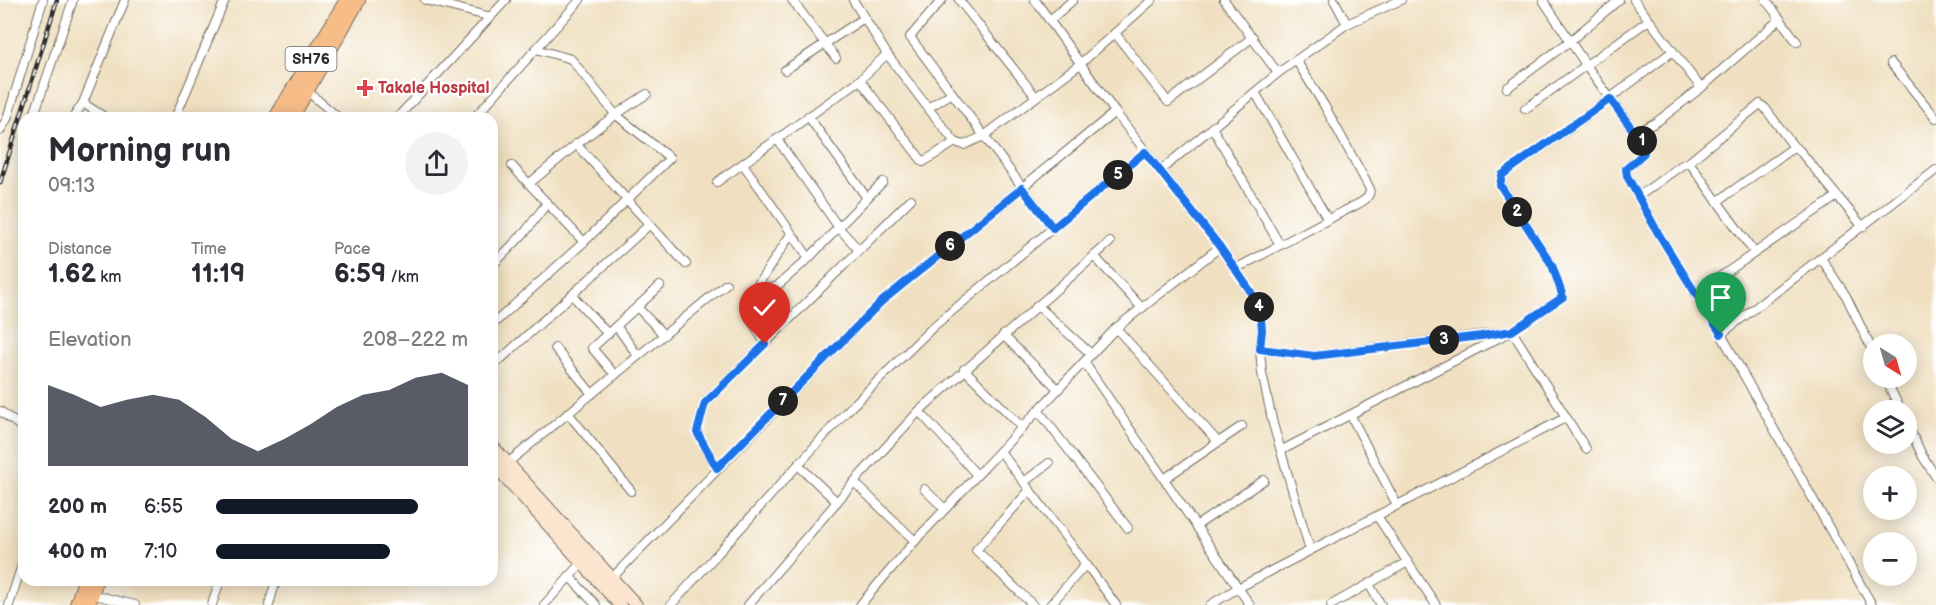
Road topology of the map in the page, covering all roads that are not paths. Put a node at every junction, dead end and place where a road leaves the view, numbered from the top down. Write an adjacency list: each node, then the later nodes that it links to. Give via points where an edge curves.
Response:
1 (43, 0): 72 (street)
2 (73, 0): 58 (street)
3 (125, 0): 55 (street)
4 (225, 0): 61 (street)
5 (347, 0): 62 (main road, SH76)
6 (358, 0): 49 (main road, SH76)
7 (425, 0): 25 (street)
8 (506, 0): 25 (street)
9 (580, 0): 36 (street)
10 (853, 0): 26 (street)
11 (942, 0): 51 (street, via 910,37)
12 (959, 0): 53 (street)
13 (1035, 0): 28 (street)
14 (1073, 0): 28 (street)
15 (1152, 0): 31 (street)
16 (1238, 0): 24 (street)
17 (1334, 0): 30 (street)
18 (1401, 0): 30 (street)
19 (1543, 0): 33 (street)
20 (1619, 0): 33 (street)
21 (1634, 0): 29 (street)
22 (1766, 0): 27 (street)
23 (795, 1): 35 (street)
24 (1227, 3): 32 (street)
25 (491, 17): 65 (street)
26 (864, 18): 35 (street); 38 (street)
27 (1780, 19): 34 (street); 48 (street)
28 (1050, 20): 42 (street)
29 (1649, 20): 37 (street); 43 (street)
30 (1347, 24): 40 (street)
31 (1115, 33): 32 (street, via 1168,102); 42 (street)
32 (1254, 37): 45 (street)
33 (1570, 41): 43 (street); 47 (street)
34 (1797, 42)
35 (825, 43): 39 (street); 44 (street)
36 (536, 49): 66 (street); 68 (street, via 571,59)
37 (1673, 51): 48 (street); 54 (street)
38 (887, 54): 46 (street); 56 (street)
39 (836, 58)
40 (1296, 60): 45 (street); 96 (street, via 1370,189 1367,198)
41 (1891, 63): 70 (street)
42 (1080, 64): 53 (street); 67 (street)
43 (1586, 65): 54 (street); 57 (street)
44 (785, 70)
45 (1278, 73): 50 (street)
46 (860, 80): 69 (street); 76 (street, via 923,162)
47 (1507, 88)
48 (1701, 88): 73 (street)
49 (307, 91): 63 (main road, SH76); 64 (street)
50 (1255, 92): 71 (street); 96 (street)
51 (952, 93): 56 (street); 74 (street)
52 (647, 94): 68 (street)
53 (1036, 97): 74 (street)
54 (1610, 99): 73 (street); 125 (street, via 1500,179 1500,185 1552,265 1563,297)
55 (83, 103): 59 (street); 60 (street)
56 (928, 108): 76 (street)
57 (1525, 109)
58 (35, 112)
59 (77, 112)
60 (97, 112)
61 (178, 112)
62 (280, 112)
63 (295, 112)
64 (332, 112)
65 (404, 112)
66 (479, 112)
67 (1115, 112): 79 (street); 88 (street)
68 (615, 114): 77 (street); 93 (street, via 670,158)
69 (808, 116): 75 (street); 91 (street)
70 (1936, 118)
71 (1212, 127): 83 (street); 104 (street)
72 (0, 131)
73 (1636, 133): 89 (street, via 1644,153 1626,169)
74 (984, 136): 76 (street, via 964,145); 88 (street)
75 (777, 139): 81 (street); 99 (street)
76 (955, 142)
77 (576, 144): 87 (street); 93 (street)
78 (1794, 147): 80 (street, via 1760,104); 90 (street); 94 (street)
79 (1145, 152): 83 (street); 100 (street)
80 (1689, 162): 89 (street); 94 (street)
81 (744, 164): 85 (street); 101 (street)
82 (512, 166): 87 (street)
83 (1161, 170): 105 (street)
84 (1936, 170): 98 (street)
85 (717, 182)
86 (883, 182): 91 (street)
87 (530, 183): 95 (street)
88 (1022, 188): 100 (street); 159 (street, via 881,302)
89 (1639, 196): 117 (street)
90 (1836, 197): 98 (street); 107 (street)
91 (867, 198): 99 (street)
92 (911, 198): 106 (street)
93 (627, 201): 97 (street); 102 (street)
94 (1718, 201): 107 (street)
95 (547, 203): 102 (street); 111 (street)
96 (1328, 220): 104 (street)
97 (649, 225): 112 (street); 118 (street)
98 (1863, 227): 110 (street)
99 (839, 228): 106 (street); 109 (street)
100 (1053, 228): 158 (street, via 934,326)
101 (791, 234): 109 (street); 116 (street)
102 (584, 242): 122 (street)
103 (1110, 242): 108 (street)
104 (1280, 245): 113 (street)
105 (1220, 247): 113 (street); 121 (street)
106 (859, 250): 131 (street)
107 (1754, 252): 117 (street)
108 (1094, 256): 119 (street); 121 (street)
109 (809, 258): 116 (street, via 776,287)
110 (1821, 258): 128 (street); 129 (street)
111 (498, 260)
112 (686, 264)
113 (1235, 269): 133 (street, via 1260,309)
114 (726, 284): 127 (street)
115 (660, 286): 120 (street)
116 (755, 289): 131 (street, via 751,296 752,321)
117 (1695, 294): 128 (street)
118 (572, 295): 126 (street); 136 (street)
119 (1037, 305): 130 (street); 134 (street)
120 (637, 307): 123 (street); 127 (street)
121 (1142, 308): 124 (street)
122 (498, 320)
123 (616, 327): 126 (street); 135 (street)
124 (1116, 328): 134 (street); 151 (street)
125 (1512, 331): 133 (street, via 1314,356); 146 (street); 147 (street)
126 (608, 334): 139 (street, via 592,348)
127 (664, 334): 135 (street)
128 (1721, 334): 209 (street)
129 (1864, 334)
130 (1004, 335): 138 (street); 140 (street)
131 (765, 344): 159 (street, via 705,403 697,432)
132 (555, 348): 141 (street)
133 (1260, 349): 154 (street, via 1273,424)
134 (1091, 354): 137 (street)
135 (638, 356): 139 (street)
136 (498, 362)
137 (1084, 362): 140 (street); 162 (street)
138 (964, 369): 144 (street); 149 (street)
139 (615, 375): 141 (street)
140 (1058, 389): 142 (street)
141 (592, 394): 145 (street)
142 (1038, 410): 149 (street); 174 (street)
143 (0, 411): 148 (street)
144 (919, 411): 160 (street); 164 (street)
145 (568, 413): 157 (street); 168 (street)
146 (1351, 416): 154 (street); 170 (street)
147 (1565, 418): 153 (street); 170 (street)
148 (18, 424)
149 (1023, 426): 155 (street)
150 (1242, 426): 151 (street)
151 (1218, 442): 162 (street)
152 (1917, 445): 161 (street)
153 (1586, 449)
154 (1282, 450): 176 (street)
155 (999, 451): 160 (street); 165 (street)
156 (1048, 463): 165 (street)
157 (500, 465): 178 (main road); 182 (main road)
158 (798, 465): 169 (street); 198 (street)
159 (717, 468): 182 (street)
160 (977, 475): 171 (street)
161 (1936, 477)
162 (1164, 479): 173 (street)
163 (1264, 480): 173 (street)
164 (854, 482): 169 (street); 175 (street)
165 (1023, 482): 167 (street)
166 (924, 489): 171 (street)
167 (1030, 490): 179 (street); 201 (street, via 976,550)
168 (631, 491)
169 (837, 502): 199 (street)
170 (1397, 505): 172 (street)
171 (945, 509): 175 (street)
172 (1377, 516): 176 (street); 177 (street)
173 (1196, 526): 187 (street)
174 (1128, 528)
175 (915, 541): 200 (street)
176 (1310, 550): 187 (street)
177 (1408, 562): 183 (street); 208 (street)
178 (582, 563): 180 (street); 182 (main road)
179 (1086, 564): 202 (street); 203 (street)
180 (569, 576): 194 (street); 195 (street)
181 (18, 577): 189 (street)
182 (608, 582): 196 (main road); 197 (main road)
183 (1369, 584): 206 (street); 207 (street)
184 (83, 586): 190 (main road)
185 (218, 586): 192 (street)
186 (274, 586): 193 (street)
187 (1238, 588): 204 (street); 205 (street)
188 (92, 593): 191 (street)
189 (9, 605)
190 (77, 605)
191 (135, 605)
192 (212, 605)
193 (269, 605)
194 (544, 605)
195 (596, 605)
196 (620, 605)
197 (636, 605)
198 (671, 605)
199 (748, 605)
200 (860, 605)
201 (1034, 605)
202 (1050, 605)
203 (1116, 605)
204 (1210, 605)
205 (1250, 605)
206 (1331, 605)
207 (1381, 605)
208 (1436, 605)
209 (1872, 605)

